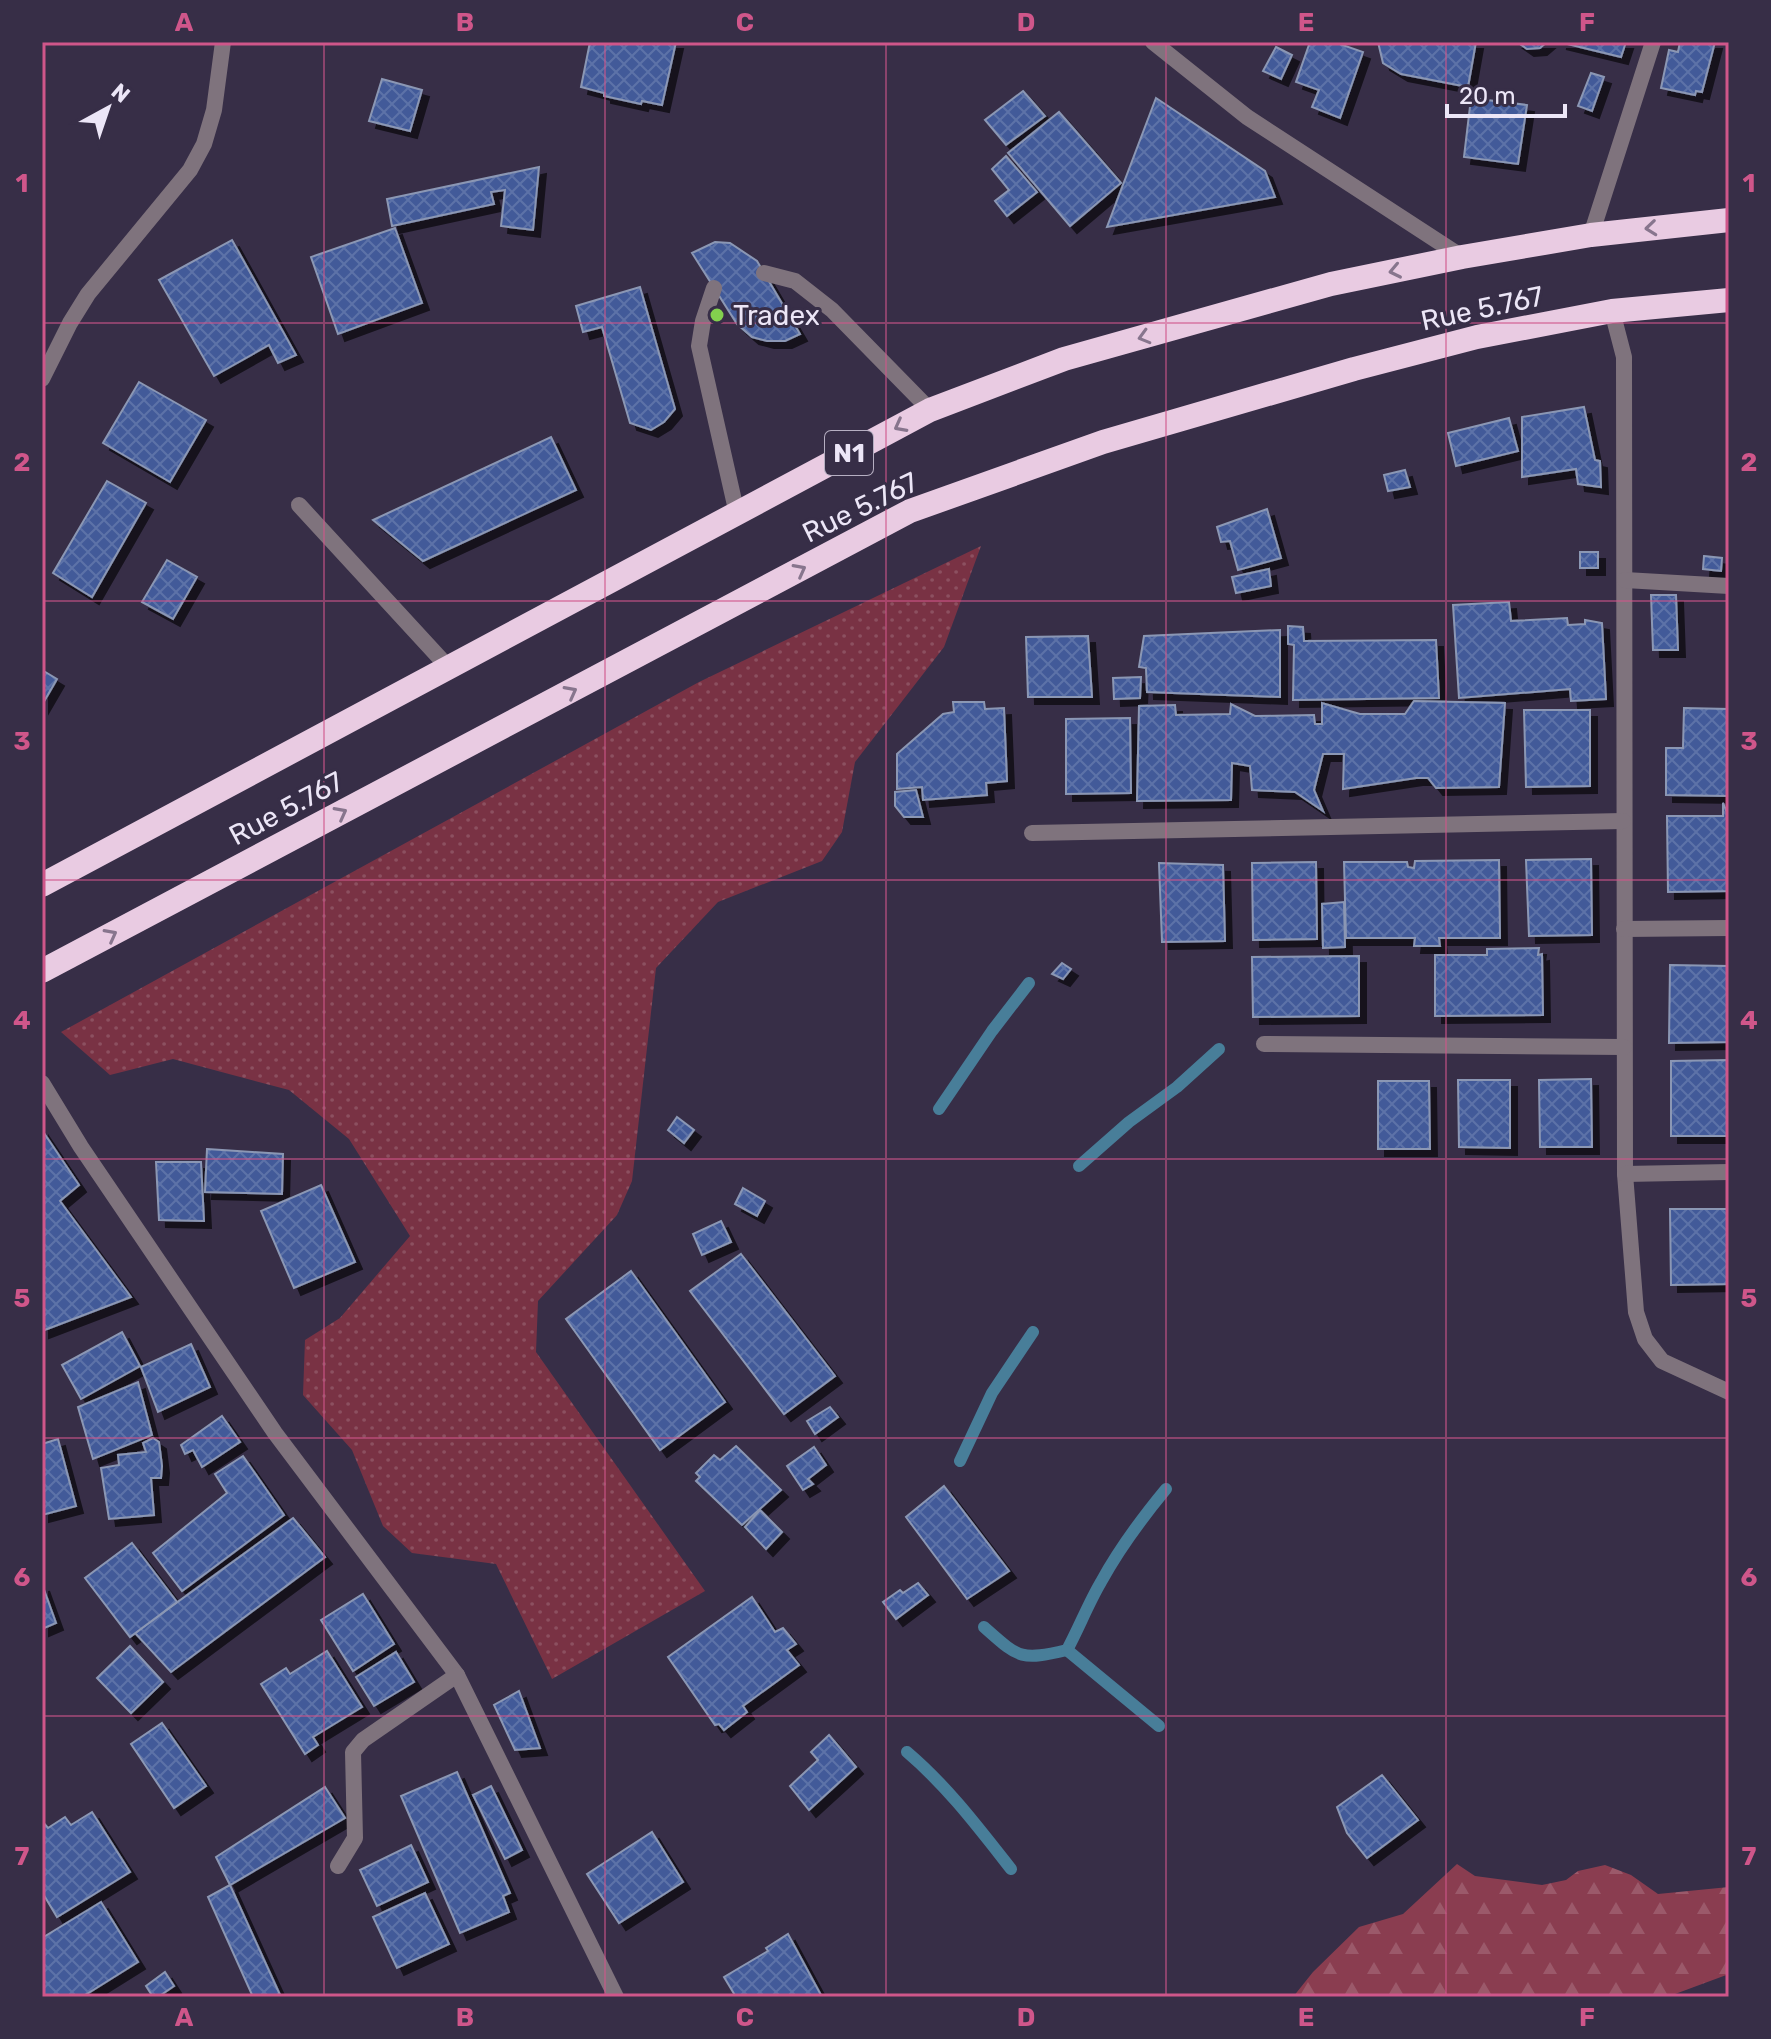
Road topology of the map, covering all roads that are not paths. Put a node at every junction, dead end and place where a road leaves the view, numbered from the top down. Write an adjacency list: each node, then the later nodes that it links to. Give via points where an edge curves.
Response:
1 (223, 42): 11 (street, via 204,144 190,170 88,294)
2 (1153, 42): 6 (street, via 1247,117)
3 (1653, 42): 5 (street)
4 (1729, 220): 5 (highway, N1, one-way to 5)
5 (1591, 235): 6 (highway, N1)
6 (1462, 257): 12 (highway, N1, one-way to 12, via 1331,284 1064,359)
7 (764, 273): 12 (street, via 795,281 832,310)
8 (714, 288): 14 (street, via 699,346)
9 (1729, 300): 10 (highway, Rue 5.767)
10 (1612, 311): 15 (street, via 1624,357); 23 (highway, Rue 5.767, one-way to 10, via 910,511 1103,442 1324,378 1477,337)
11 (42, 379)
12 (930, 410): 14 (highway, N1, one-way to 14)
13 (299, 505): 17 (street)
14 (737, 514): 17 (highway, N1)
15 (1625, 580): 16 (street); 18 (street)
16 (1729, 586)
17 (448, 667): 20 (highway, N1)
18 (1623, 821): 19 (street); 22 (street)
19 (1032, 833)
20 (42, 885)
21 (1729, 928): 22 (street)
22 (1624, 929): 25 (street)
23 (42, 971)
24 (1264, 1044): 25 (street)
25 (1624, 1047): 28 (street)
26 (42, 1083): 30 (street, via 267,1421)
27 (1729, 1172): 28 (street)
28 (1625, 1174): 29 (street, via 1636,1312 1645,1339 1662,1361)
29 (1729, 1392)
30 (457, 1675): 31 (street, via 353,1752 355,1838); 32 (street)
31 (338, 1866)
32 (616, 1997)

